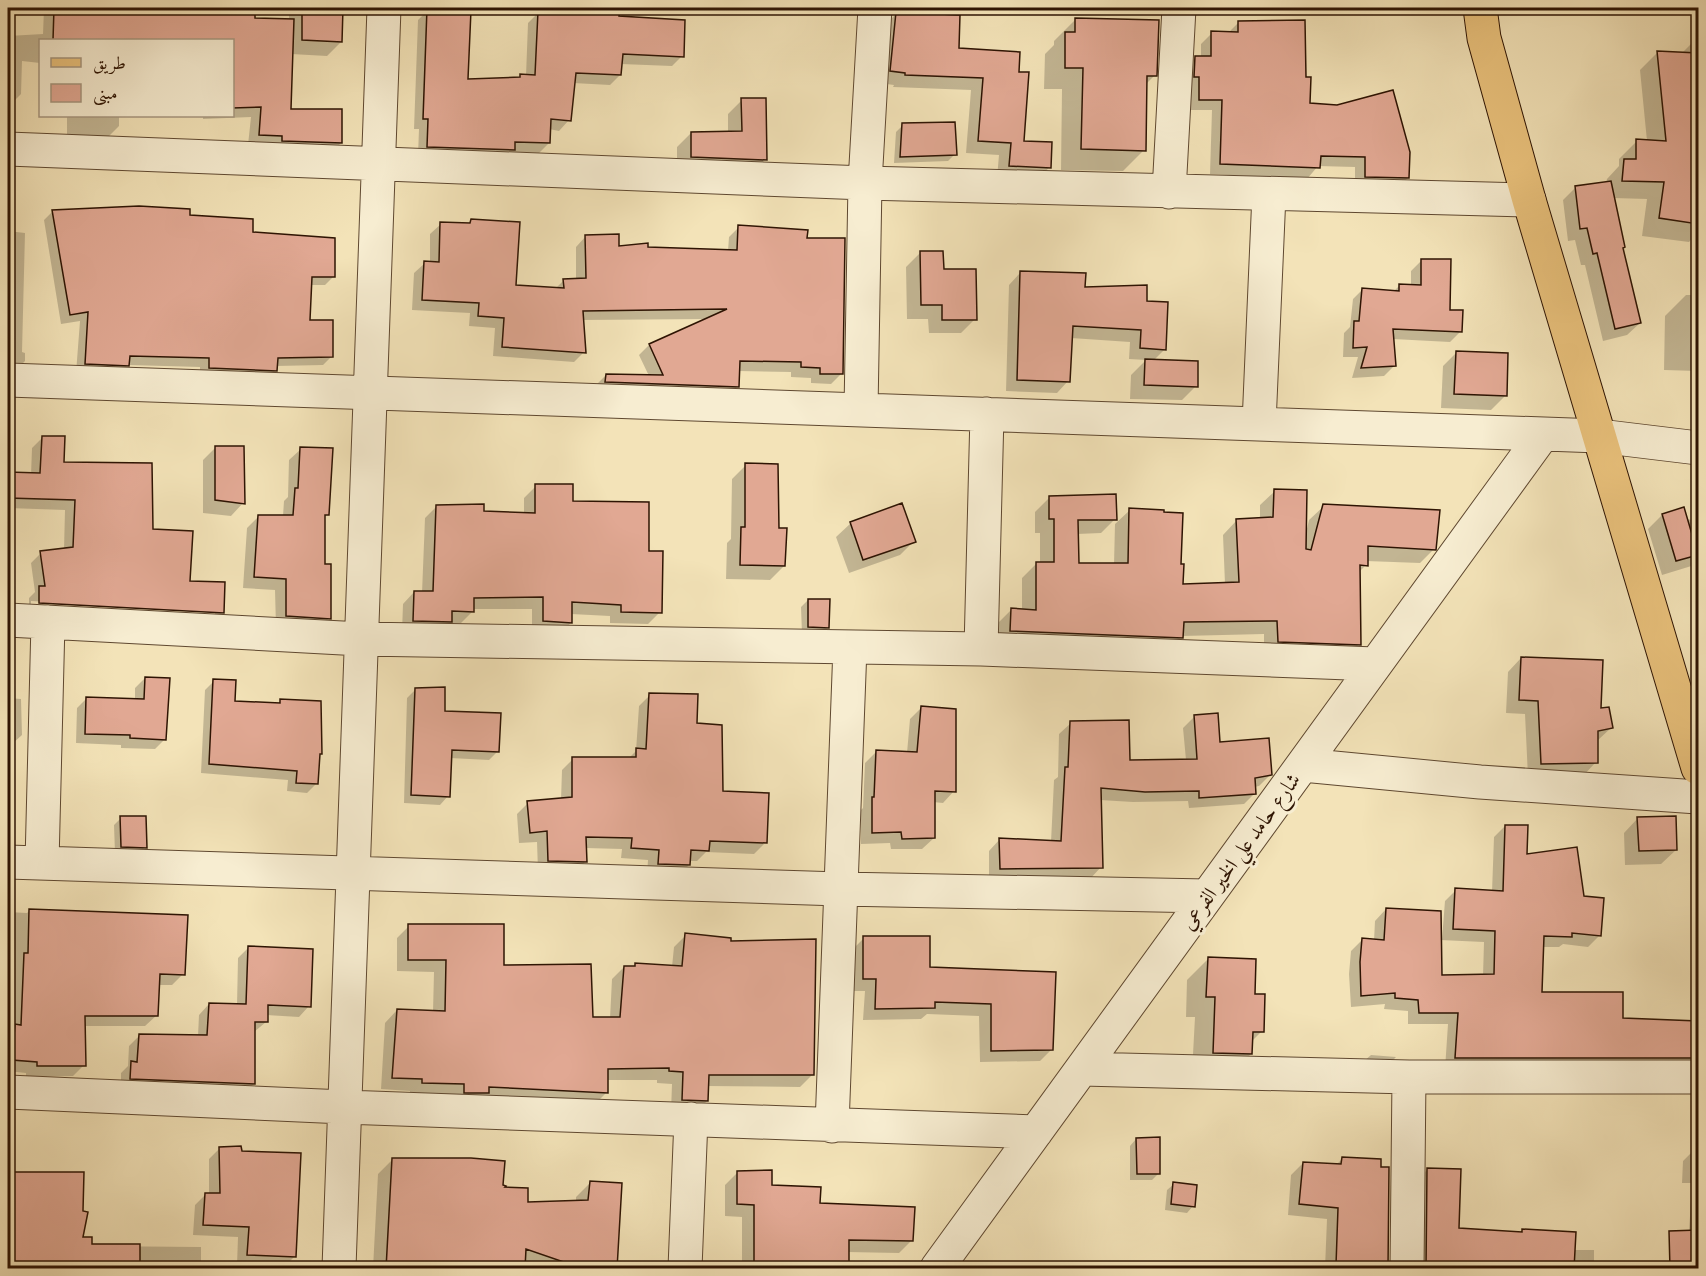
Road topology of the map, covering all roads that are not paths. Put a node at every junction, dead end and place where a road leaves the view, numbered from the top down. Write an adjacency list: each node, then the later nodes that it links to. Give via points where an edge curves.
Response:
1 (384, 8): 7 (street)
2 (875, 8): 8 (street)
3 (1179, 8): 9 (street)
4 (1461, 8): 5 (street)
5 (1482, 23): 11 (main road)
6 (8, 149): 7 (street)
7 (378, 164): 8 (street); 13 (street)
8 (865, 183): 9 (street); 14 (street)
9 (1169, 192): 10 (street)
10 (1269, 194): 11 (street); 16 (street)
11 (1529, 200): 18 (main road)
12 (8, 380): 13 (street)
13 (370, 393): 14 (street); 22 (street)
14 (861, 410): 15 (street)
15 (987, 414): 16 (street); 24 (street)
16 (1259, 424): 17 (street)
17 (1543, 434): 18 (street); 25 (street, شارع حامد علي الخير الفرعي)
18 (1599, 436): 19 (street); 27 (main road)
19 (1698, 448)
20 (8, 620): 21 (street)
21 (48, 622): 22 (street); 30 (street)
22 (361, 639): 23 (street); 31 (street)
23 (850, 647): 24 (street); 32 (street)
24 (981, 649): 25 (street)
25 (1375, 664): 26 (street, شارع حامد علي الخير الفرعي)
26 (1302, 765): 28 (street); 33 (street, شارع حامد علي الخير الفرعي)
27 (1698, 768)
28 (1698, 797)
29 (8, 862): 30 (street)
30 (42, 863): 31 (street)
31 (353, 872): 32 (street); 38 (street)
32 (840, 889): 33 (street); 40 (street)
33 (1207, 896): 34 (street, شارع حامد علي الخير الفرعي)
34 (1082, 1070): 35 (street); 41 (street, شارع حامد علي الخير الفرعي)
35 (1409, 1077): 36 (street); 45 (street)
36 (1698, 1077)
37 (8, 1092): 38 (street)
38 (344, 1107): 39 (street); 42 (street)
39 (691, 1119): 40 (street); 43 (street)
40 (832, 1126): 41 (street)
41 (1036, 1132): 44 (street, شارع حامد علي الخير الفرعي)
42 (339, 1269)
43 (685, 1269)
44 (937, 1269)
45 (1407, 1269)

